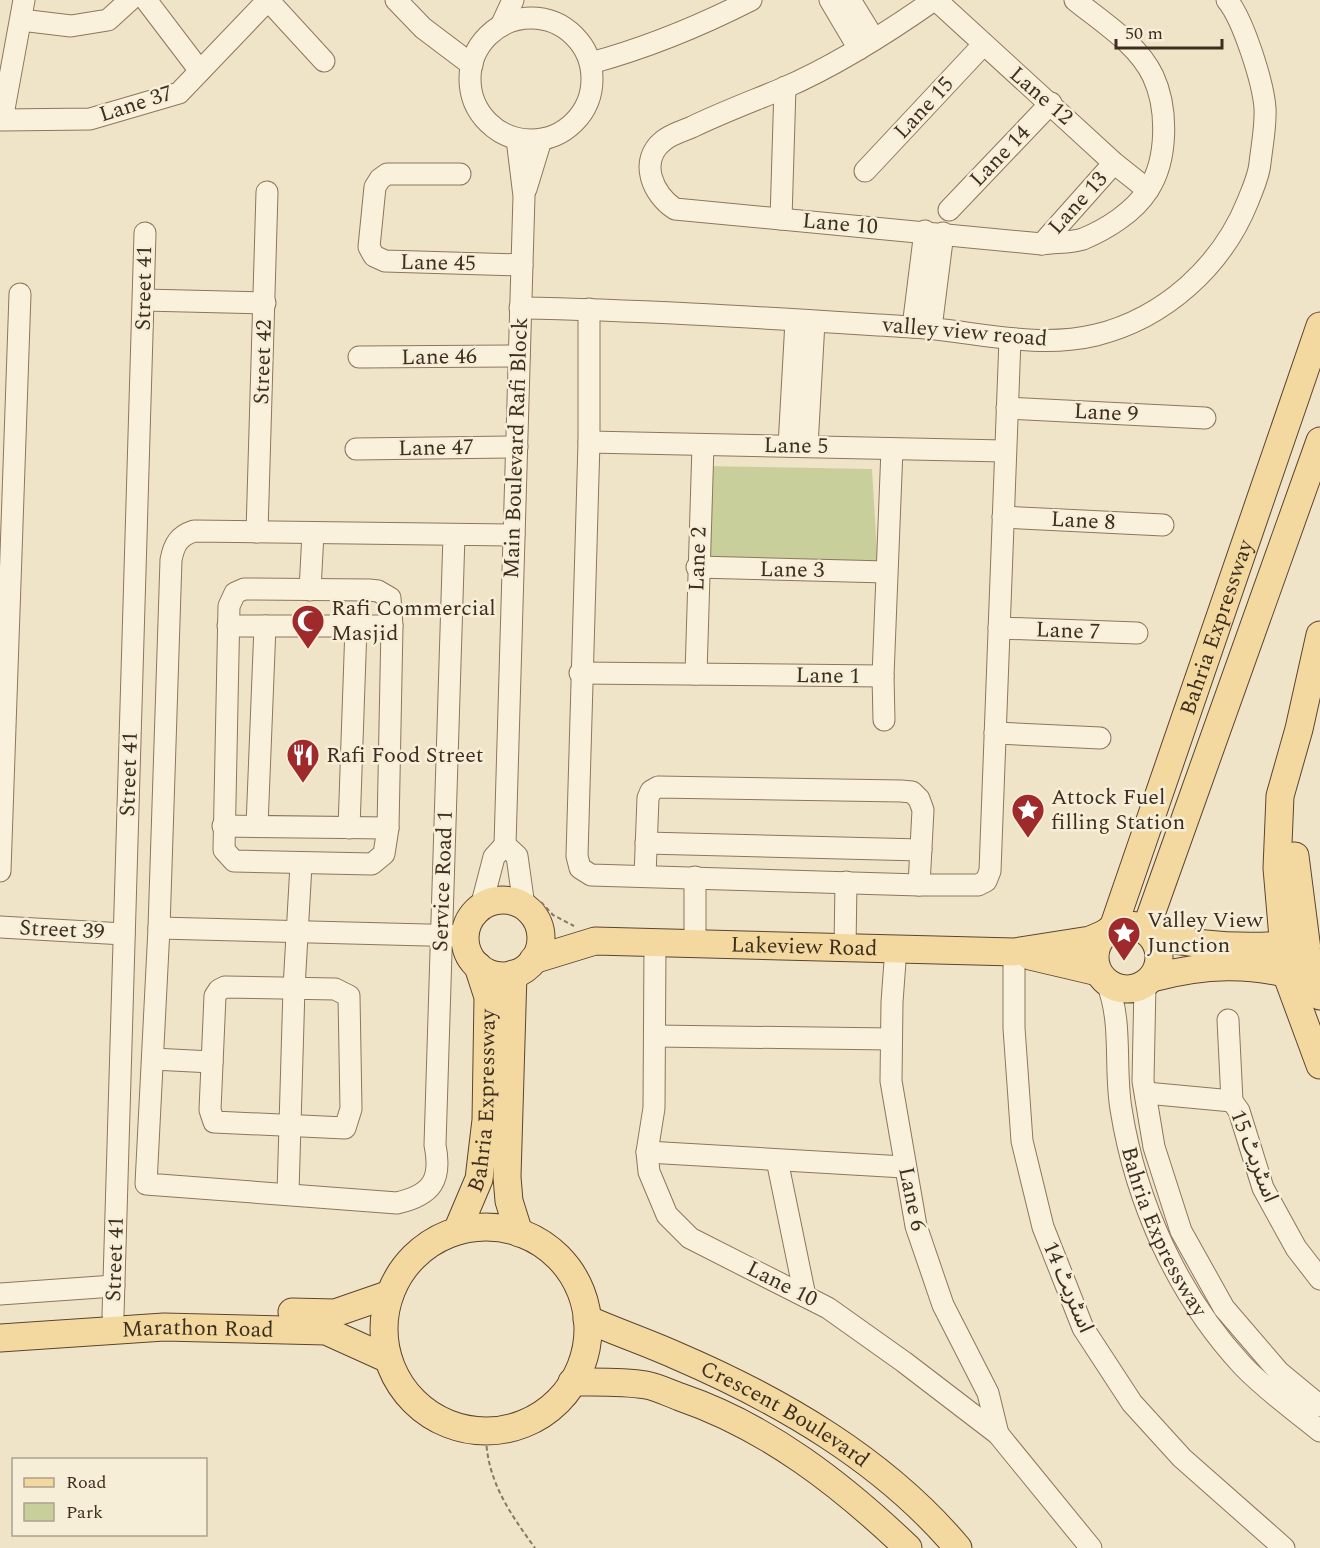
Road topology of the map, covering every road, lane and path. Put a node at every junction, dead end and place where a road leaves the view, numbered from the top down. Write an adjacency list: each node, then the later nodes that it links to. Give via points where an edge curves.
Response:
1 (130, 0): 13 (street, via 108,20 71,26)
2 (146, 0): 21 (street)
3 (268, 0): 18 (street); 21 (street, Lane 37)
4 (396, 0): 20 (street, via 423,28)
5 (513, 0): 15 (street)
6 (547, 0): 14 (street)
7 (751, 0): 19 (street, via 631,52)
8 (830, 0): 16 (street)
9 (850, 0): 16 (street)
10 (935, 0): 16 (street, Lane 10); 17 (street, Lane 12)
11 (1076, 0): 29 (street, Lane 10, via 1138,53 1154,76 1163,113 1161,154)
12 (1227, 0): 46 (street, valley view reoad, via 1251,51 1265,108 1259,172 1238,225 1205,272 1168,301 1133,321 1086,336)
13 (22, 10): 21 (street, Lane 37, via 2,120 90,119 179,93)
14 (552, 21): 15 (street, via 526,18); 19 (street, via 574,34)
15 (501, 26): 20 (street, via 482,43)
16 (866, 44): 22 (street, Lane 10)
17 (983, 45): 23 (street, Lane 12); 27 (street, Lane 15)
18 (324, 61)
19 (591, 63): 25 (street, via 592,86 580,117 563,132)
20 (472, 65): 24 (street, via 472,97 482,116 497,131)
21 (200, 71)
22 (785, 87): 33 (street); 33 (street, Lane 10, via 663,140 650,169 653,187 662,201 675,209)
23 (1051, 103): 26 (street, Lane 12); 32 (street, Lane 14)
24 (517, 139): 25 (street); 31 (street)
25 (541, 140): 31 (street)
26 (1114, 163): 29 (street, Lane 12); 36 (street, Lane 13)
27 (865, 171)
28 (460, 174): 37 (street, Lane 45, via 387,174 380,179 375,187 369,247 374,256 385,261)
29 (1148, 190): 36 (street, Lane 10, via 1122,218 1081,240)
30 (267, 192): 40 (street, Street 42)
31 (524, 196): 37 (street, Main Boulevard Rafi Block)
32 (949, 210)
33 (781, 219): 34 (street, Lane 10)
34 (934, 232): 36 (street, Lane 10); 45 (street)
35 (145, 233): 39 (street, Street 41)
36 (1042, 244)
37 (522, 265): 41 (street, Main Boulevard Rafi Block)
38 (20, 294): 89 (street)
39 (144, 300): 40 (street); 100 (street, Street 41)
40 (265, 303): 61 (street, Street 42)
41 (520, 308): 42 (street, valley view reoad); 47 (street, Main Boulevard Rafi Block)
42 (589, 309): 43 (street, valley view reoad); 51 (street)
43 (805, 321): 45 (street, valley view reoad); 54 (street)
44 (1320, 326): 98 (main road, Bahria Expressway)
45 (922, 327): 46 (street, valley view reoad)
46 (1010, 339): 49 (street)
47 (519, 356): 48 (street, Lane 46); 55 (street, Main Boulevard Rafi Block)
48 (358, 357)
49 (1008, 408): 50 (street, Lane 9); 58 (street)
50 (1205, 418)
51 (589, 441): 53 (street, Lane 5); 75 (street)
52 (1320, 441): 99 (main road, Bahria Expressway)
53 (703, 445): 54 (street, Lane 5); 65 (street, Lane 2)
54 (798, 446): 57 (street, Lane 5)
55 (517, 447): 56 (street, Lane 47); 64 (street, Main Boulevard Rafi Block)
56 (356, 449)
57 (892, 449): 58 (street, Lane 5); 66 (street, Lane 1)
58 (1004, 451): 59 (street)
59 (1003, 517): 60 (street, Lane 8); 72 (street)
60 (1162, 525)
61 (257, 532): 62 (street); 97 (street, via 194,531 177,541 171,560)
62 (313, 533): 63 (street); 67 (street)
63 (454, 535): 64 (street); 102 (street, Service Road 1)
64 (514, 535): 86 (street, Main Boulevard Rafi Block)
65 (697, 567): 66 (street, Lane 3); 76 (street, Lane 2)
66 (886, 572): 77 (street, Lane 1)
67 (310, 590): 68 (street, via 244,589 235,593 229,606); 70 (street, via 378,591 390,598)
68 (228, 626): 69 (street); 81 (street)
69 (265, 626): 71 (street); 82 (street)
70 (392, 626): 71 (street); 84 (street)
71 (356, 627): 83 (street)
72 (999, 628): 73 (street, Lane 7); 79 (street)
73 (1137, 633)
74 (1320, 634): 106 (main road, via 1280,796 1277,868)
75 (580, 673): 76 (street, Lane 1); 90 (street, via 580,868 591,875)
76 (696, 674): 77 (street, Lane 1)
77 (883, 676): 78 (street)
78 (884, 720)
79 (995, 733): 80 (street); 93 (street, via 990,871 986,880 978,885)
80 (1101, 738)
81 (223, 826): 82 (street); 88 (street, via 224,850 234,861)
82 (257, 826): 83 (street)
83 (349, 828): 84 (street)
84 (388, 828): 88 (street, via 384,854 372,864)
85 (646, 843): 87 (street); 87 (street, via 648,798 658,787 866,790 912,792 923,810); 90 (street)
86 (505, 845): 94 (street, via 494,856); 95 (street, via 517,856)
87 (921, 850): 93 (street)
88 (301, 865): 101 (street)
89 (0, 871)
90 (645, 876): 91 (street)
91 (695, 877): 92 (street); 105 (street)
92 (846, 882): 93 (street); 107 (street)
93 (919, 885)
94 (481, 907): 95 (main road, via 499,900 512,901); 102 (main road)
95 (531, 915): 103 (main road); 111 (main road, via 540,946)
96 (0, 927): 100 (street, Street 39)
97 (159, 928): 101 (street); 120 (street)
98 (1108, 931): 99 (main road, via 1129,925); 109 (main road, via 1090,940); 113 (main road, via 1095,952)
99 (1148, 933): 106 (main road, via 1195,944); 114 (main road, via 1159,954)
100 (124, 934): 133 (street, Street 41)
101 (299, 934): 102 (street); 115 (street)
102 (453, 936): 110 (main road); 129 (street, Service Road 1, via 435,1145 439,1165 432,1185 416,1198 397,1203)
103 (595, 941): 104 (main road, Lakeview Road); 111 (main road)
104 (655, 944): 105 (main road, Lakeview Road); 118 (street, Lane 10)
105 (695, 944): 107 (main road, Lakeview Road)
106 (1294, 944): 112 (main road); 116 (main road)
107 (845, 948): 108 (main road, Lakeview Road)
108 (896, 948): 109 (main road, Lakeview Road); 119 (street, Lane 6)
109 (1014, 952): 113 (main road); 151 (street, اسٹریٹ 14, via 1014,1028 1022,1141 1042,1227 1083,1328 1132,1403 1182,1458)
110 (478, 966): 111 (main road, via 495,975); 130 (main road, Bahria Expressway, via 488,997 486,1120 479,1179)
111 (523, 967): 131 (main road, Bahria Expressway, via 507,1177 508,1201)
112 (1286, 973): 114 (main road, via 1257,966 1221,965 1186,969); 116 (main road); 122 (main road)
113 (1102, 977): 114 (main road, via 1125,989); 145 (street, Bahria Expressway, via 1114,1001 1121,1108 1140,1192 1165,1250 1200,1313 1244,1366)
114 (1149, 981): 123 (street, Bahria Expressway, via 1143,1081)
115 (294, 988): 121 (street, via 219,990 215,996); 125 (street); 125 (street, via 335,989 349,996 351,1109 345,1128)
116 (1318, 989)
117 (1228, 1020): 124 (street, اسٹریٹ 15)
118 (655, 1036): 119 (street); 126 (street, Lane 10, via 654,1108)
119 (891, 1039): 128 (street, Lane 6, via 891,1081)
120 (153, 1059): 121 (street); 129 (street, via 146,1184)
121 (212, 1062): 125 (street, via 210,1110 214,1122)
122 (1320, 1065)
123 (1146, 1093): 124 (street); 143 (street, Bahria Expressway, via 1154,1147 1181,1231 1224,1308 1279,1372)
124 (1232, 1101): 132 (street, اسٹریٹ 15, via 1239,1111 1263,1188 1296,1248)
125 (290, 1126): 129 (street)
126 (648, 1152): 127 (street); 136 (street, Lane 10, via 649,1172 667,1215 690,1238)
127 (777, 1160): 128 (street); 136 (street)
128 (904, 1167): 146 (street, Lane 6, via 916,1226 943,1305 988,1393)
129 (288, 1192)
130 (457, 1231): 131 (main road, via 499,1228); 135 (main road, via 416,1254)
131 (519, 1233): 138 (main road, via 537,1241 566,1266 583,1300)
132 (1320, 1279)
133 (114, 1286): 134 (street); 137 (street, Street 41)
134 (0, 1294)
135 (390, 1294): 137 (main road, Marathon Road, via 335,1313); 141 (main road, via 384,1326)
136 (805, 1296): 146 (street, Lane 10, via 895,1355)
137 (113, 1315): 139 (main road, Marathon Road)
138 (587, 1319): 142 (main road, via 582,1362); 149 (main road, Crescent Boulevard, via 675,1355 790,1411 886,1477)
139 (0, 1325)
140 (0, 1338): 141 (main road, Marathon Road, via 164,1327 326,1331)
141 (388, 1359): 144 (main road, via 399,1383 422,1408 460,1428)
142 (572, 1382): 144 (main road, via 556,1402 535,1418 511,1428); 148 (main road, Crescent Boulevard, via 647,1385 700,1404 754,1430 810,1464)
143 (1320, 1406)
144 (486, 1431): 147 (path, via 485,1453 495,1485)
145 (1320, 1431)
146 (998, 1434): 150 (street, Lane 10)
147 (535, 1548)
148 (908, 1548)
149 (958, 1548)
150 (1091, 1548)
151 (1284, 1548)

